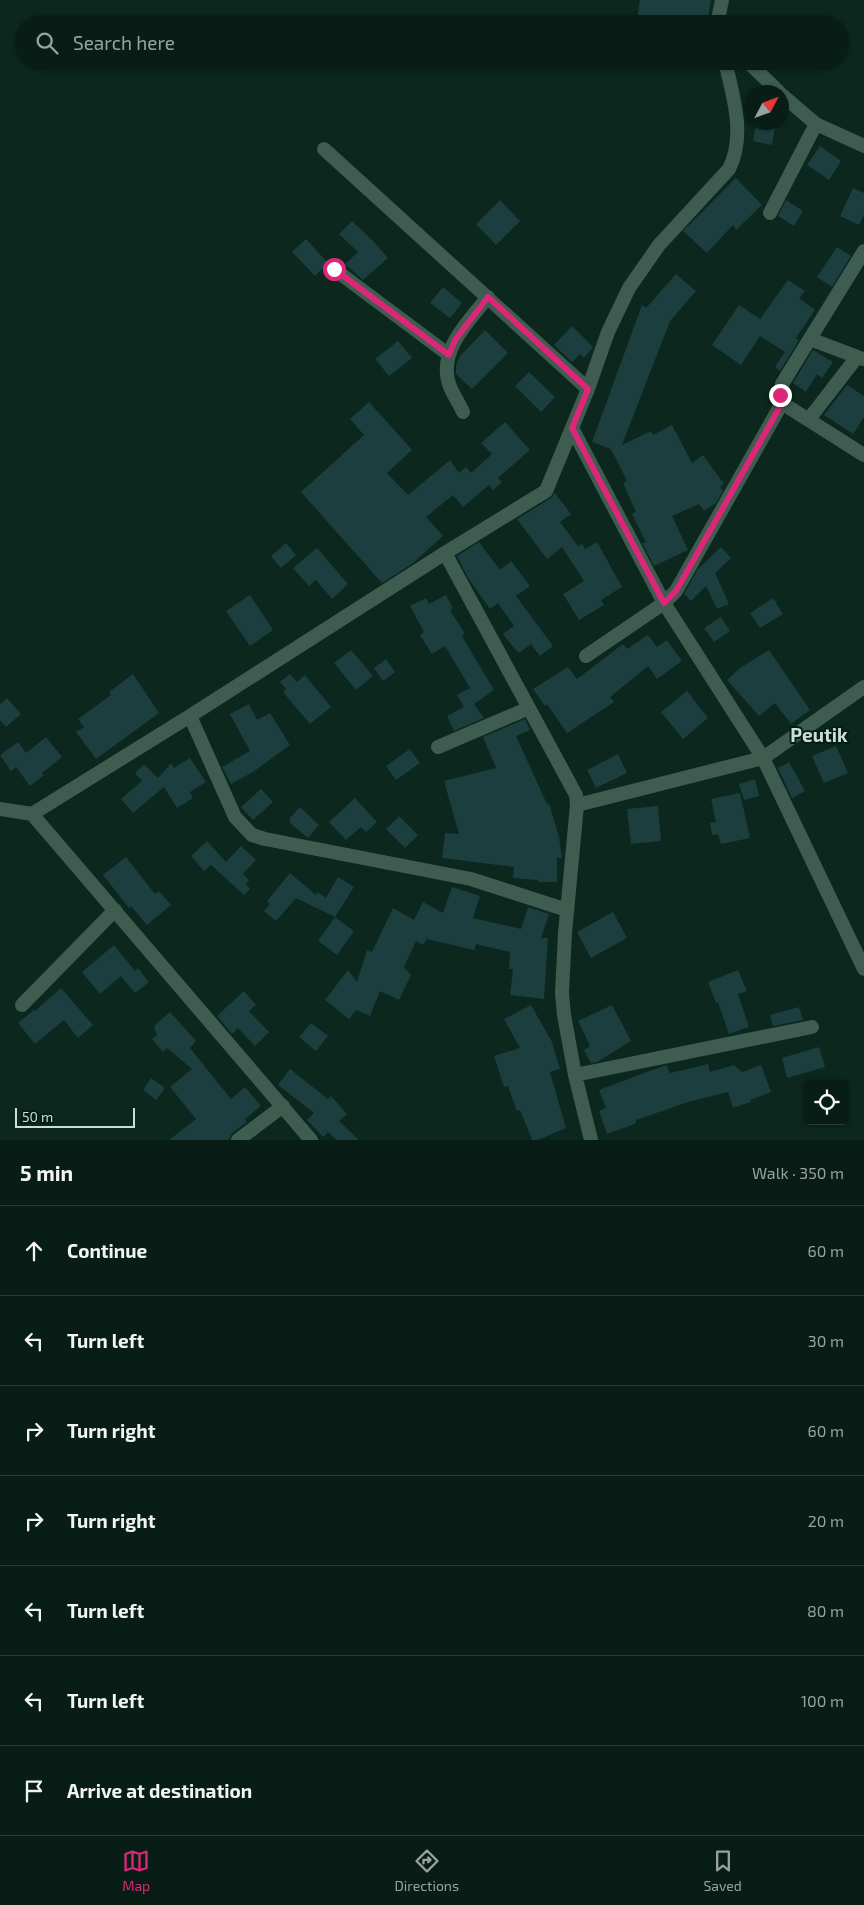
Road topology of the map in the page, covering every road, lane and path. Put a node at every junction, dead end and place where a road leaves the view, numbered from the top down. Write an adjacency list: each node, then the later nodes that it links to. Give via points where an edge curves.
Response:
1 (722, 0): 2 (street)
2 (719, 15)
3 (727, 70): 17 (street, via 737,128 734,160 659,245 629,288 608,332)
4 (756, 70): 5 (street)
5 (771, 85)
6 (789, 102): 7 (street)
7 (816, 124): 8 (street); 10 (street)
8 (864, 146)
9 (324, 149): 13 (street)
10 (770, 213)
11 (864, 251): 14 (street)
12 (334, 269): 15 (street)
13 (488, 297): 15 (street, via 455,340); 17 (street)
14 (810, 339): 16 (street); 18 (street, via 782,384)
15 (449, 355): 19 (street, via 449,384)
16 (860, 358): 20 (street)
17 (588, 389): 21 (street)
18 (782, 403): 20 (street); 24 (street, via 676,591)
19 (464, 412)
20 (809, 419): 22 (street)
21 (572, 428): 23 (street, via 546,491); 24 (street)
22 (864, 455)
23 (445, 553): 27 (street); 28 (street)
24 (664, 603): 25 (street); 30 (street)
25 (586, 656)
26 (864, 687): 30 (street)
27 (529, 708): 29 (street); 31 (street, via 573,788)
28 (190, 716): 33 (street); 35 (street, via 235,817 252,835 477,881)
29 (438, 747)
30 (763, 758): 31 (street); 36 (street)
31 (577, 805): 35 (street)
32 (0, 809): 33 (street)
33 (32, 814): 34 (street)
34 (115, 910): 37 (street); 40 (street)
35 (567, 910): 39 (street, via 562,993)
36 (864, 969)
37 (22, 1005)
38 (812, 1027): 39 (street)
39 (575, 1075): 43 (street)
40 (284, 1106): 41 (street); 42 (street)
41 (238, 1140)
42 (311, 1140)
43 (591, 1140)

